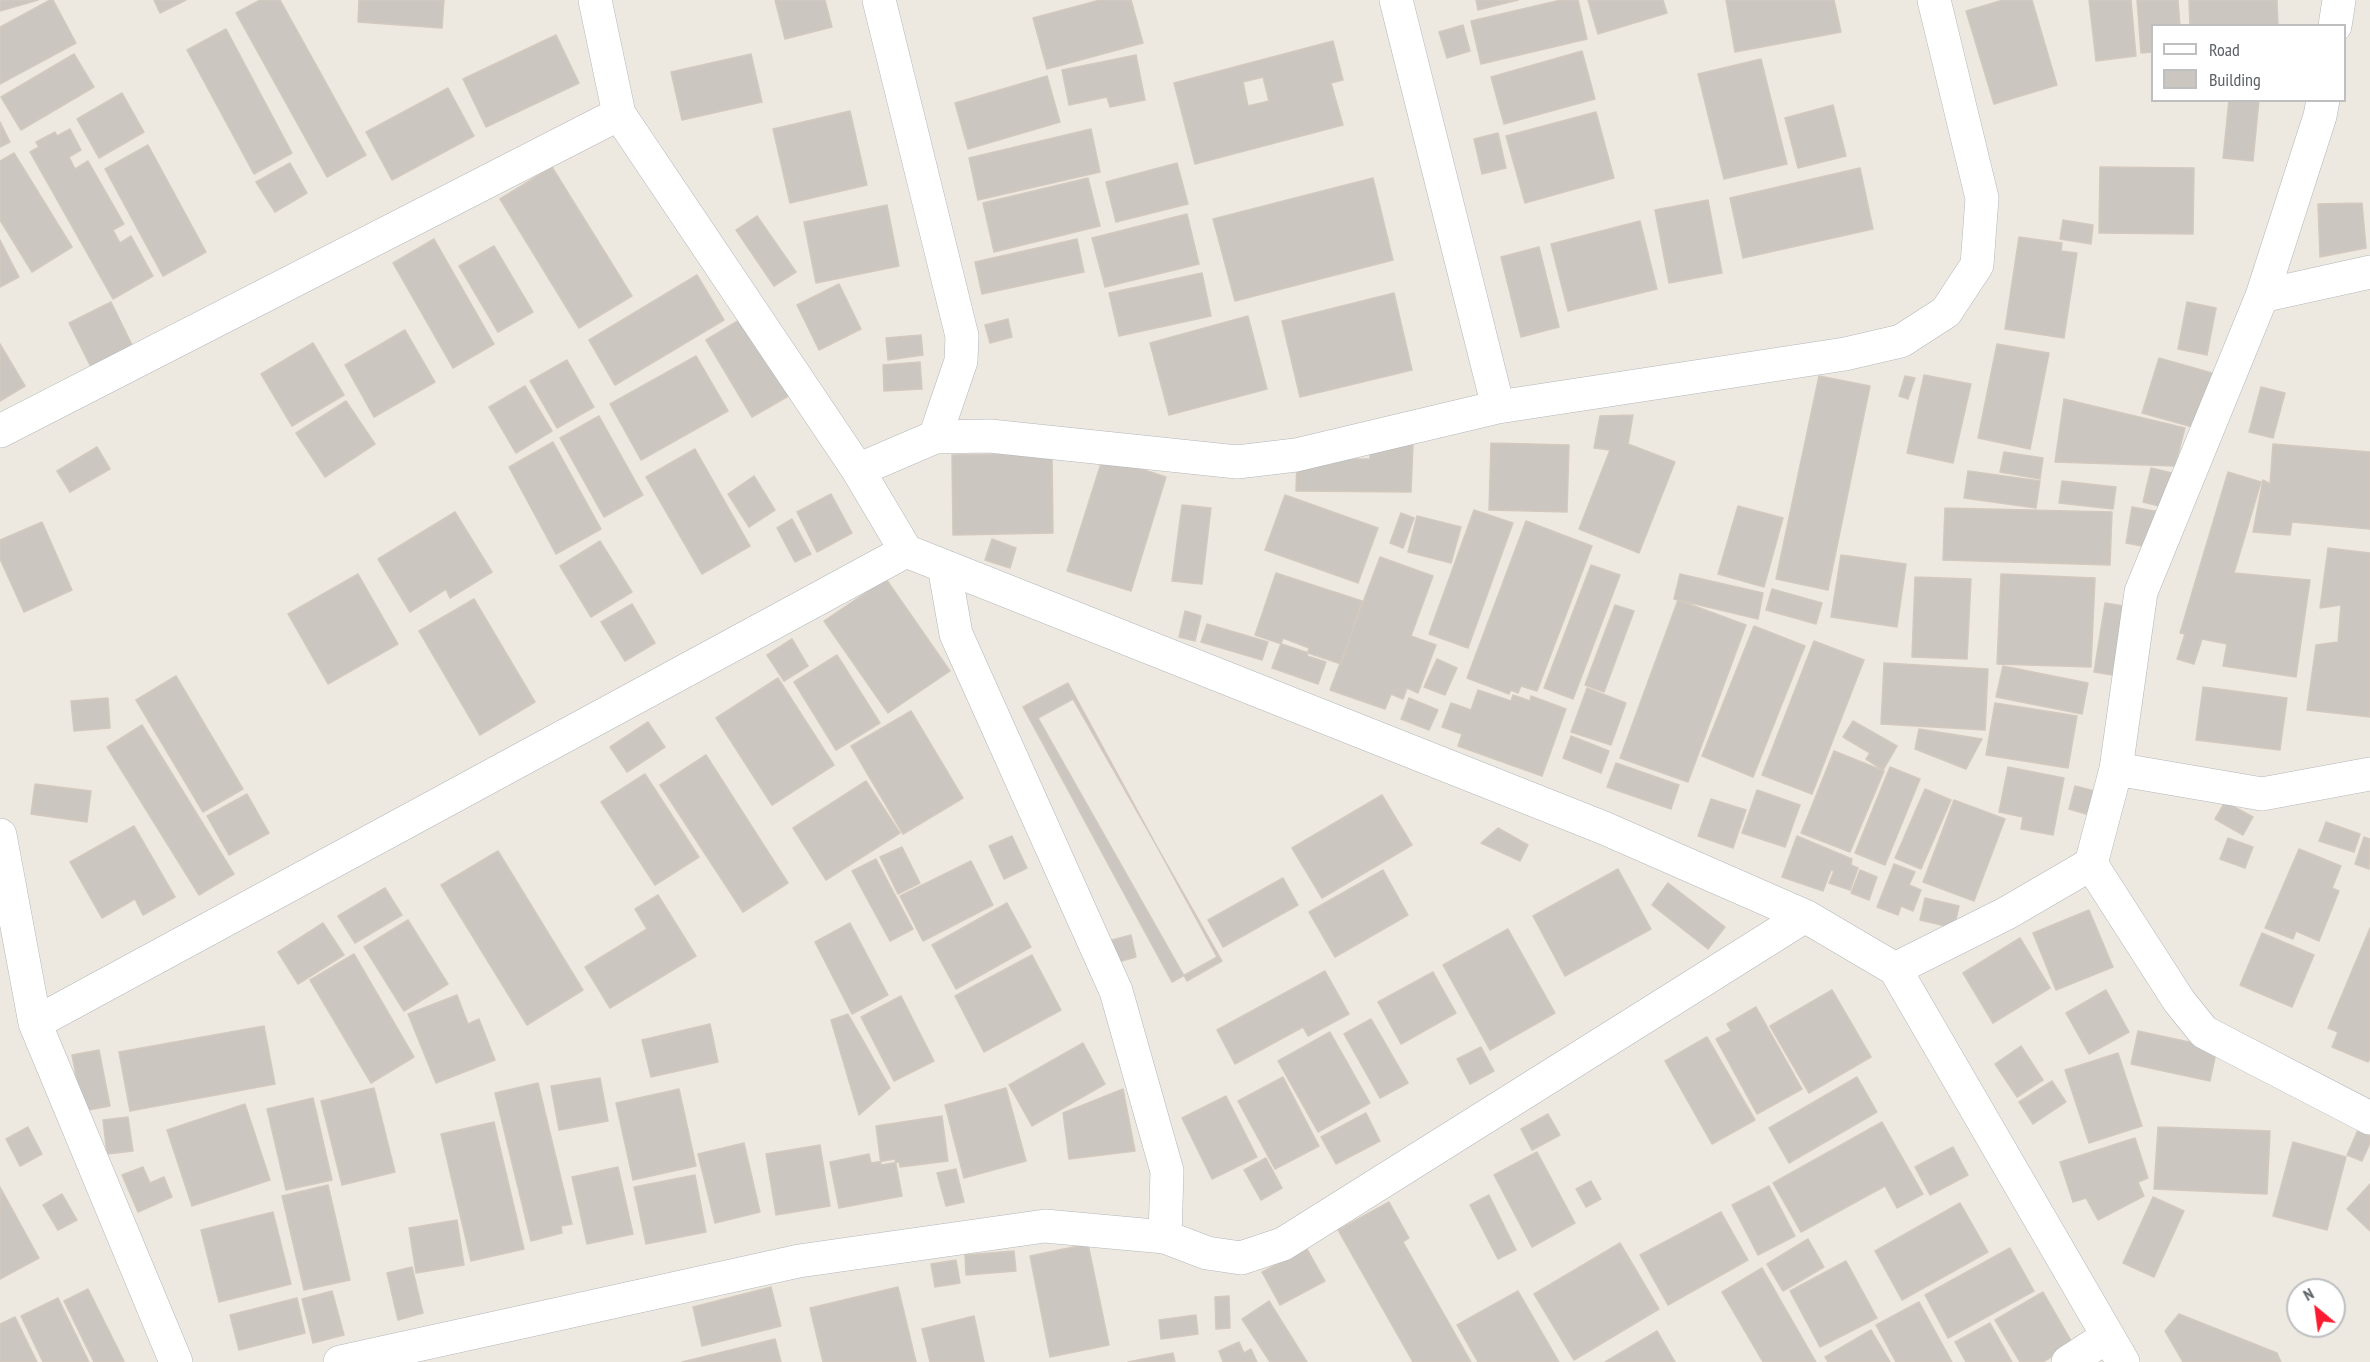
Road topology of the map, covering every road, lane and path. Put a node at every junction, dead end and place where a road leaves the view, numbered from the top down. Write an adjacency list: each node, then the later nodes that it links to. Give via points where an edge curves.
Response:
1 (595, 0): 8 (street)
2 (879, 0): 13 (street, via 962,336 961,361)
3 (1395, 0): 11 (street)
4 (1934, 0): 11 (street, via 1982,198 1977,265 1946,312 1901,341 1845,354)
5 (2339, 0): 6 (street)
6 (2335, 24)
7 (2323, 102): 10 (street)
8 (618, 114): 12 (street); 14 (street)
9 (2370, 272): 10 (street)
10 (2262, 296): 17 (street, via 2141,592)
11 (1497, 407): 13 (street, via 1296,455 1237,462 990,436)
12 (0, 431)
13 (935, 436): 14 (street)
14 (858, 470): 15 (street)
15 (906, 551): 16 (street); 23 (street)
16 (944, 566): 21 (street, via 1604,828); 25 (street, via 956,634 1116,991 1167,1171)
17 (2116, 769): 18 (street, via 2262,794); 20 (street)
18 (2370, 774)
19 (0, 835): 23 (street)
20 (2091, 864): 22 (street); 24 (street, via 2179,1001 2204,1032)
21 (1805, 916): 22 (street); 25 (street, via 1283,1244 1241,1258 1207,1253)
22 (1895, 969): 26 (street)
23 (35, 1023): 27 (street)
24 (2370, 1118)
25 (1165, 1237): 28 (street, via 1045,1226 799,1261)
26 (2115, 1349): 29 (street)
27 (176, 1362)
28 (340, 1362)
29 (2068, 1362)

